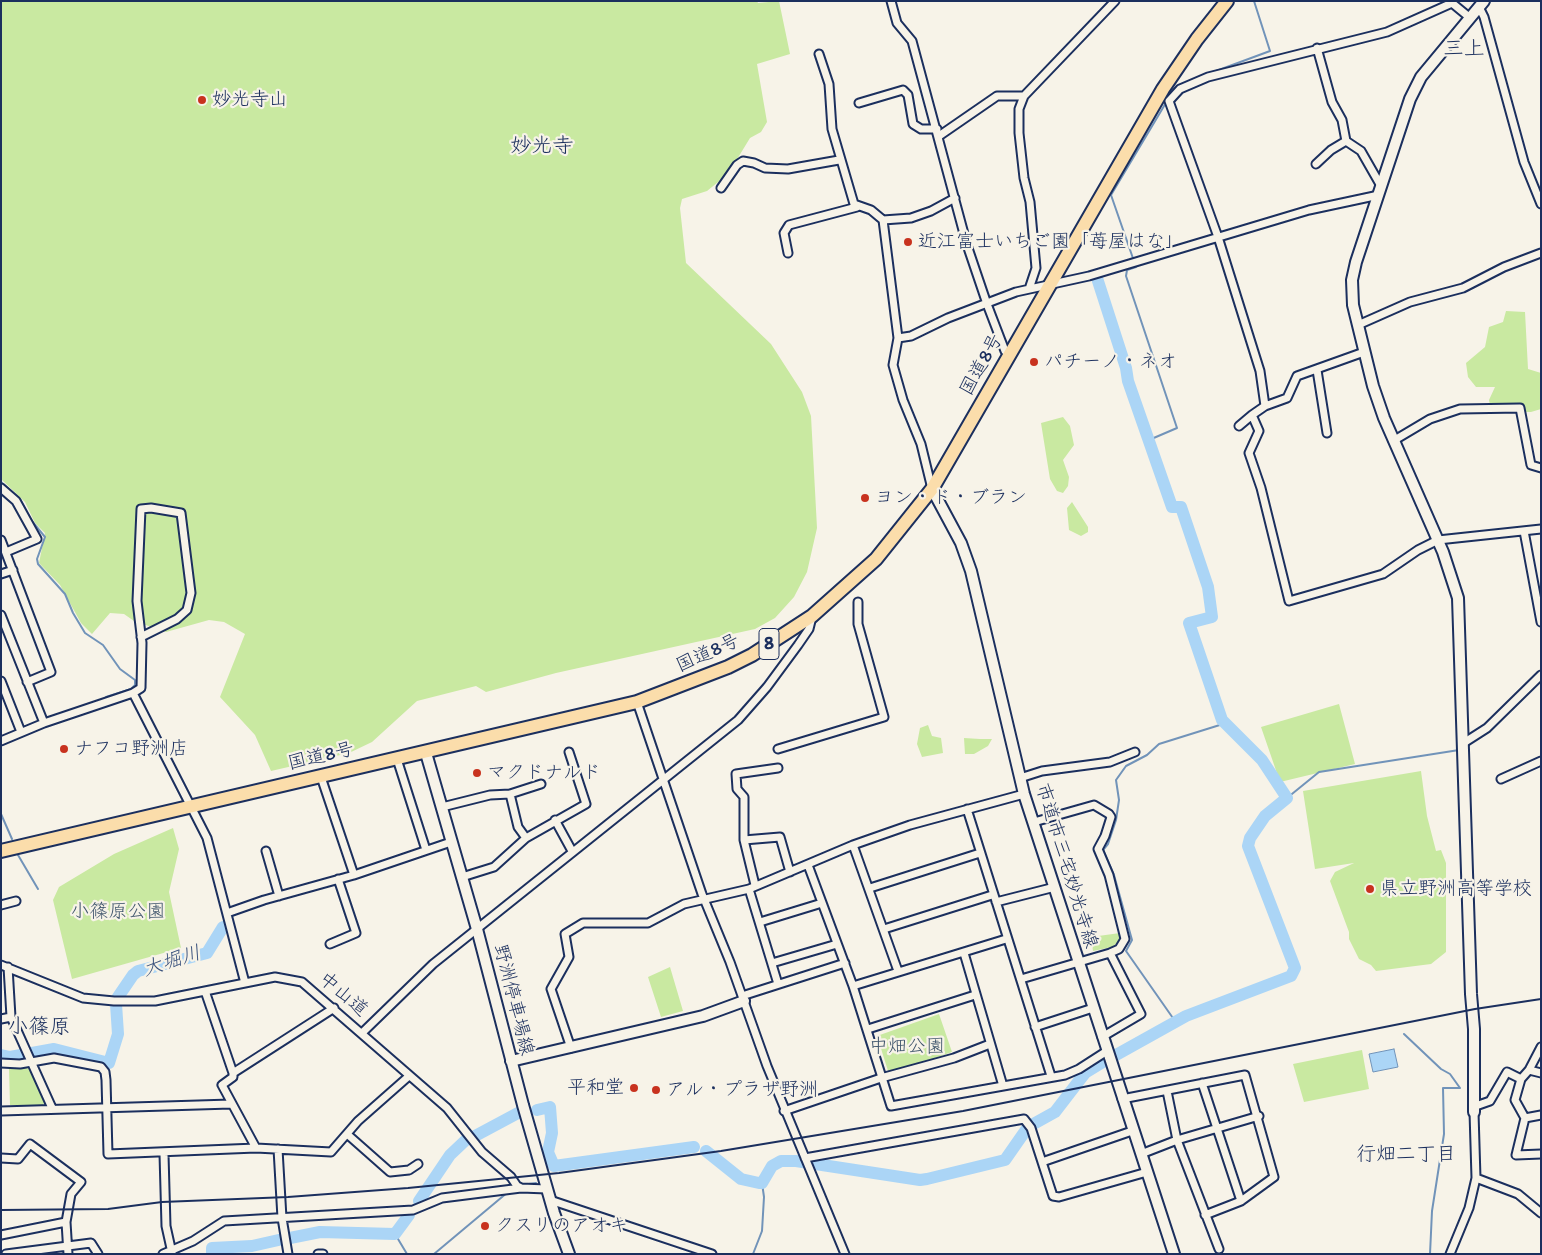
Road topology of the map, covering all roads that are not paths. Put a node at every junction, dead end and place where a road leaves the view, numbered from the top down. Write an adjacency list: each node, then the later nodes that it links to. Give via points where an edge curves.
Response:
1 (891, 1): 11 (street, via 897,23 912,41)
2 (1115, 1): 9 (street)
3 (1226, 1): 24 (highway, 国道8号 / 8, via 1163,89)
4 (1452, 2): 6 (street); 7 (street, via 1387,32)
5 (1481, 4): 6 (street); 18 (street, via 1524,162)
6 (1469, 18): 16 (street, via 1421,77 1410,99)
7 (1318, 48): 12 (street); 21 (street, via 1208,77 1180,89 1170,101)
8 (819, 54): 13 (street, via 828,84)
9 (1024, 96): 11 (street, via 997,96); 25 (street, via 1019,109 1019,134 1036,268)
10 (859, 103): 11 (street, via 903,90 908,95 913,124)
11 (938, 133): 17 (street)
12 (1346, 141): 14 (street); 16 (street, via 1361,151)
13 (839, 160): 15 (street, via 788,169 765,168 743,161); 19 (street, via 850,199)
14 (1316, 164)
15 (721, 188)
16 (1380, 191): 21 (street); 27 (street, via 1352,280)
17 (955, 198): 20 (street, via 911,218); 26 (street)
18 (1541, 204)
19 (858, 207): 20 (street, via 871,210); 22 (street, via 789,225 784,233)
20 (883, 220): 28 (street)
21 (1218, 237): 24 (street); 32 (street, via 1260,371)
22 (788, 252)
23 (1541, 253): 27 (street, via 1463,288 1410,302)
24 (1048, 286): 25 (street); 30 (highway, 国道8号 / 8)
25 (1029, 288): 26 (street)
26 (987, 304): 28 (street, via 911,336); 30 (street)
27 (1358, 325): 29 (street)
28 (898, 338): 39 (street, via 893,365 903,400 922,444)
29 (1364, 352): 31 (street); 36 (street)
30 (1009, 354): 39 (highway, 国道8号 / 8)
31 (1317, 370): 32 (street, via 1297,376 1287,398); 35 (street)
32 (1265, 406): 33 (street)
33 (1252, 415): 34 (street); 43 (street, via 1259,431 1249,453 1289,601 1383,574)
34 (1239, 426)
35 (1327, 433)
36 (1393, 440): 37 (street, via 1430,420 1460,409 1520,408 1532,465); 43 (street)
37 (1541, 468)
38 (1, 488): 44 (street, via 16,501 36,539)
39 (932, 489): 49 (highway, 国道8号 / 8, via 876,558); 69 (street, 市道市三宅妙光寺線, via 961,543 971,571)
40 (1541, 529): 41 (street)
41 (1524, 531): 43 (street); 50 (street)
42 (1, 540): 44 (street)
43 (1438, 540): 60 (street, via 1453,581 1460,614)
44 (6, 552): 45 (street)
45 (13, 570): 46 (street); 53 (street, via 51,672)
46 (1, 574)
47 (858, 602): 61 (street, via 858,624 884,717)
48 (1, 615): 53 (street)
49 (812, 616): 56 (highway, 国道8号 / 8, via 728,667); 71 (street, via 809,629 750,708)
50 (1541, 622)
51 (141, 636): 51 (street, via 137,601 141,509 181,513 191,593 187,610 178,619); 55 (street, via 141,688)
52 (1541, 675): 60 (street, via 1501,715)
53 (27, 682): 57 (street)
54 (2, 683): 58 (street)
55 (133, 694): 57 (street); 76 (street)
56 (636, 702): 64 (highway, 国道8号 / 8); 71 (street)
57 (44, 723): 58 (street)
58 (21, 732): 59 (street)
59 (1, 741)
60 (1462, 744): 153 (street, via 1474,1029)
61 (778, 750)
62 (569, 752): 78 (street, via 586,804)
63 (1135, 752): 69 (street, via 1110,762 1042,771)
64 (426, 753): 65 (highway, 国道8号 / 8); 75 (street, 野洲停車場線)
65 (396, 759): 68 (highway, 国道8号 / 8); 84 (street)
66 (1541, 762): 70 (street)
67 (778, 768): 81 (street, via 736,774 737,789 744,797)
68 (321, 777): 76 (highway, 国道8号 / 8); 91 (street)
69 (1020, 778): 74 (street, 市道市三宅妙光寺線)
70 (1501, 779)
71 (663, 782): 86 (street); 99 (street)
72 (541, 784): 73 (street)
73 (510, 794): 75 (street); 80 (street, via 518,827)
74 (1024, 794): 77 (street); 79 (street, 市道市三宅妙光寺線)
75 (442, 806): 82 (street, 野洲停車場線)
76 (189, 807): 87 (highway, 国道8号 / 8); 103 (street, via 207,838)
77 (966, 809): 83 (street); 88 (street)
78 (555, 820): 80 (street); 86 (street)
79 (1034, 822): 95 (street, 市道市三宅妙光寺線); 111 (street, via 1094,805 1110,817 1098,848 1109,875 1125,939 1119,949)
80 (526, 838): 92 (street, via 494,867)
81 (744, 840): 90 (street, via 780,837); 94 (street)
82 (451, 842): 84 (street); 92 (street, 野洲停車場線)
83 (853, 845): 89 (street); 96 (street)
84 (426, 850): 91 (street)
85 (266, 851): 97 (street)
86 (572, 851): 105 (street)
87 (1, 852)
88 (980, 853): 96 (street); 98 (street)
89 (808, 865): 90 (street); 101 (street)
90 (790, 872): 94 (street)
91 (354, 875): 93 (street)
92 (462, 878): 105 (street, 野洲停車場線)
93 (338, 879): 97 (street); 108 (street, via 356,933)
94 (752, 887): 99 (street); 104 (street)
95 (1055, 887): 98 (street); 112 (street, 市道市三宅妙光寺線)
96 (870, 888): 106 (street)
97 (279, 896): 103 (street)
98 (994, 899): 106 (street); 107 (street)
99 (705, 900): 123 (street); 134 (street, via 684,904 648,922 583,924 565,934 570,957 551,989)
100 (16, 901): 102 (street)
101 (822, 903): 104 (street); 109 (street)
102 (1, 906)
103 (227, 913): 118 (street)
104 (760, 922): 113 (street)
105 (477, 929): 130 (street, via 434,964); 137 (street, 野洲停車場線)
106 (884, 929): 116 (street)
107 (1006, 939): 110 (street); 117 (street)
108 (330, 944)
109 (837, 944): 113 (street); 114 (street)
110 (964, 953): 116 (street); 122 (street)
111 (1110, 953): 112 (street); 131 (street, via 1141,1014)
112 (1078, 961): 117 (street); 125 (street, 市道市三宅妙光寺線)
113 (772, 963): 119 (street)
114 (845, 963): 119 (street); 120 (street)
115 (5, 966): 121 (street, 中山道, via 84,998 154,1001); 126 (street)
116 (898, 971): 120 (street)
117 (1021, 979): 128 (street)
118 (244, 982): 121 (street, 中山道); 124 (street, 中山道, via 275,977 296,980)
119 (778, 984): 123 (street)
120 (853, 986): 129 (street)
121 (205, 991): 140 (street)
122 (975, 996): 129 (street); 132 (street)
123 (743, 998): 134 (street, via 703,1016); 155 (street)
124 (334, 1008): 130 (street, 中山道); 140 (street)
125 (1093, 1008): 128 (street); 131 (street, 市道市三宅妙光寺線)
126 (11, 1017): 127 (street); 136 (street)
127 (1, 1019)
128 (1035, 1027): 143 (street)
129 (868, 1029): 144 (street)
130 (362, 1033): 142 (street, 中山道)
131 (1102, 1037): 135 (street, 市道市三宅妙光寺線)
132 (990, 1044): 144 (street, via 954,1058); 147 (street)
133 (1541, 1047): 139 (street)
134 (571, 1048): 137 (street)
135 (1106, 1051): 143 (street, via 1079,1069); 149 (street, 市道市三宅妙光寺線)
136 (29, 1060): 138 (street); 151 (street); 152 (street, via 54,1058 101,1067 105,1072)
137 (511, 1061): 175 (street, 野洲停車場線)
138 (1, 1063)
139 (1529, 1070): 141 (street); 145 (street)
140 (233, 1073): 150 (street, via 233,1077 222,1085)
141 (1541, 1073)
142 (409, 1076): 161 (street); 174 (street, 中山道, via 447,1108 490,1160)
143 (1051, 1076): 147 (street)
144 (881, 1078): 147 (street, via 891,1106); 155 (street)
145 (1521, 1079): 153 (street, via 1507,1072 1490,1101); 158 (street, via 1515,1100)
146 (1202, 1084): 148 (street); 157 (street, via 1245,1075); 159 (street)
147 (1003, 1086)
148 (1167, 1090): 149 (street); 162 (street)
149 (1122, 1099): 160 (street, 市道市三宅妙光寺線)
150 (232, 1104): 152 (street); 163 (street)
151 (52, 1108): 152 (street); 154 (street)
152 (106, 1108): 165 (street, via 108,1154)
153 (1473, 1110): 173 (street)
154 (1, 1111)
155 (784, 1111): 169 (street)
156 (1541, 1115): 158 (street)
157 (1259, 1116): 159 (street); 177 (street, via 1274,1177)
158 (1525, 1118): 167 (street, via 1516,1155)
159 (1217, 1129): 162 (street); 177 (street)
160 (1132, 1131): 166 (street, 市道市三宅妙光寺線); 170 (street)
161 (346, 1134): 164 (street, via 331,1152); 171 (street, via 390,1172 409,1170)
162 (1177, 1140): 166 (street); 179 (street)
163 (256, 1148): 164 (street); 165 (street)
164 (278, 1149): 180 (street)
165 (164, 1154): 185 (street, via 166,1226)
166 (1141, 1154): 172 (street, 市道市三宅妙光寺線)
167 (1541, 1154)
168 (1, 1158): 181 (street, via 18,1158 30,1144 82,1182 71,1194)
169 (805, 1158): 170 (street, via 1024,1119); 195 (street)
170 (1042, 1162): 172 (street, via 1053,1196 1060,1197)
171 (418, 1164)
172 (1147, 1172): 196 (street, 市道市三宅妙光寺線)
173 (1476, 1178): 178 (street, via 1518,1194); 197 (street, via 1469,1208)
174 (521, 1188): 175 (street); 180 (street, via 442,1198 413,1210)
175 (547, 1189): 176 (street, 野洲停車場線)
176 (550, 1200): 193 (street, 野洲停車場線); 194 (street)
177 (1241, 1201): 179 (street)
178 (1541, 1213)
179 (1206, 1215): 184 (street)
180 (282, 1218): 185 (street, via 224,1221); 190 (street)
181 (66, 1222): 182 (street); 183 (street)
182 (1, 1235)
183 (68, 1245): 186 (street); 187 (street); 188 (street, via 91,1243)
184 (1219, 1249)
185 (172, 1252): 189 (street)
186 (11, 1253)
187 (68, 1254)
188 (98, 1254)
189 (163, 1254)
190 (288, 1254)
191 (318, 1254): 192 (street)
192 (323, 1254)
193 (569, 1254)
194 (712, 1254)
195 (845, 1254)
196 (1174, 1254)
197 (1450, 1254)

